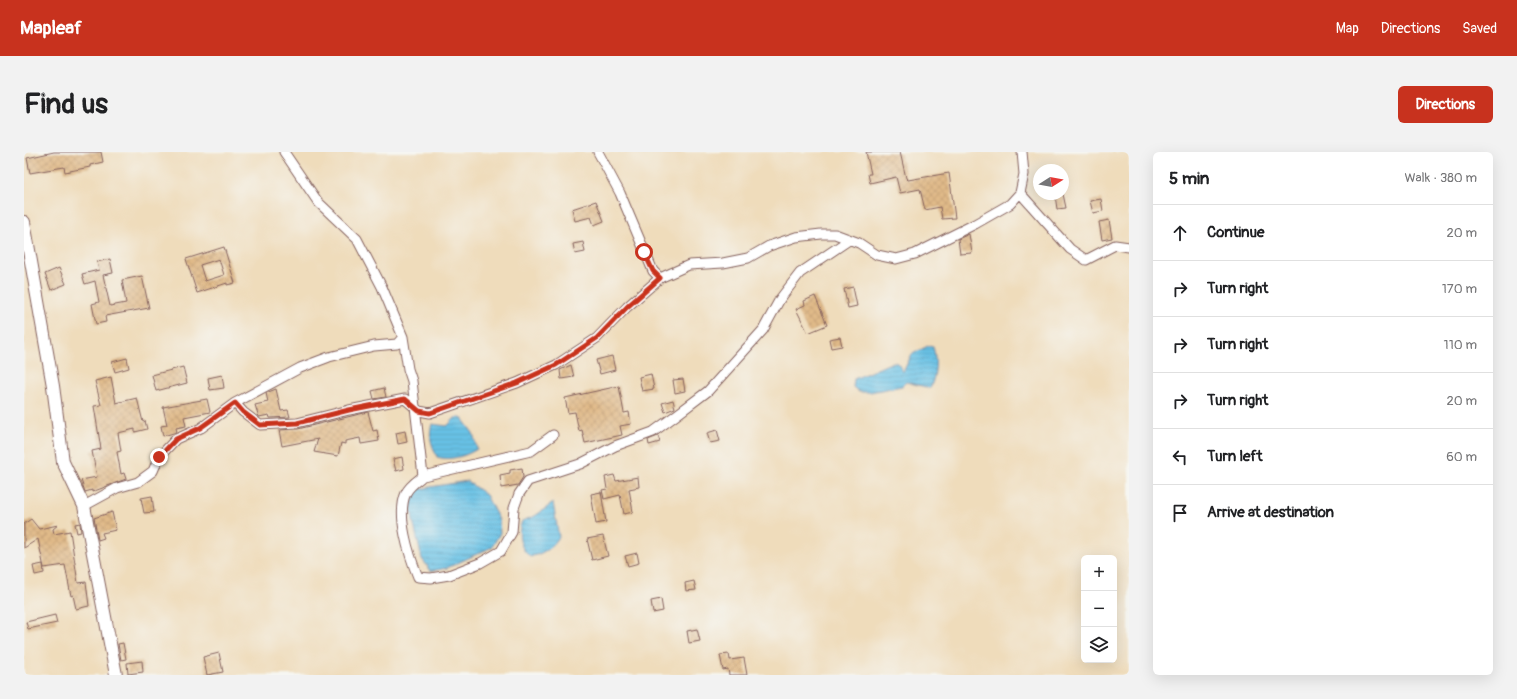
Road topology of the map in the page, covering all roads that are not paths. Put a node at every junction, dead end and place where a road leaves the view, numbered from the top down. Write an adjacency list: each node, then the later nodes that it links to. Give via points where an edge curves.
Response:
1 (284, 152): 9 (street, via 318,202 357,239 382,287)
2 (598, 152): 8 (street, via 620,193 653,271)
3 (1022, 152): 4 (street, via 1024,174)
4 (1020, 193): 6 (street, via 1010,204 915,254 890,258 878,255); 7 (street, via 1070,249 1086,260 1115,245)
5 (24, 222): 14 (street, via 63,462)
6 (849, 240): 8 (street, via 835,234 796,237 769,246 748,258 723,263 689,264); 13 (street, via 800,273 780,299 763,330 708,391 675,416 653,432 615,446 580,464 528,481 514,508 512,532 501,551 480,563 449,575 418,577 403,521 403,502 406,491)
7 (1129, 247)
8 (660, 278): 11 (street, via 597,338 556,365 517,383 430,413 419,411)
9 (403, 337): 10 (street, via 397,344 359,349 300,368); 11 (street)
10 (235, 403): 11 (street, via 260,425 297,423 405,399); 14 (street, via 200,428 176,439 159,457 153,471 138,482 117,488)
11 (414, 405): 13 (street)
12 (553, 435): 13 (street, via 531,451)
13 (423, 476)
14 (84, 506): 15 (street)
15 (116, 675)

